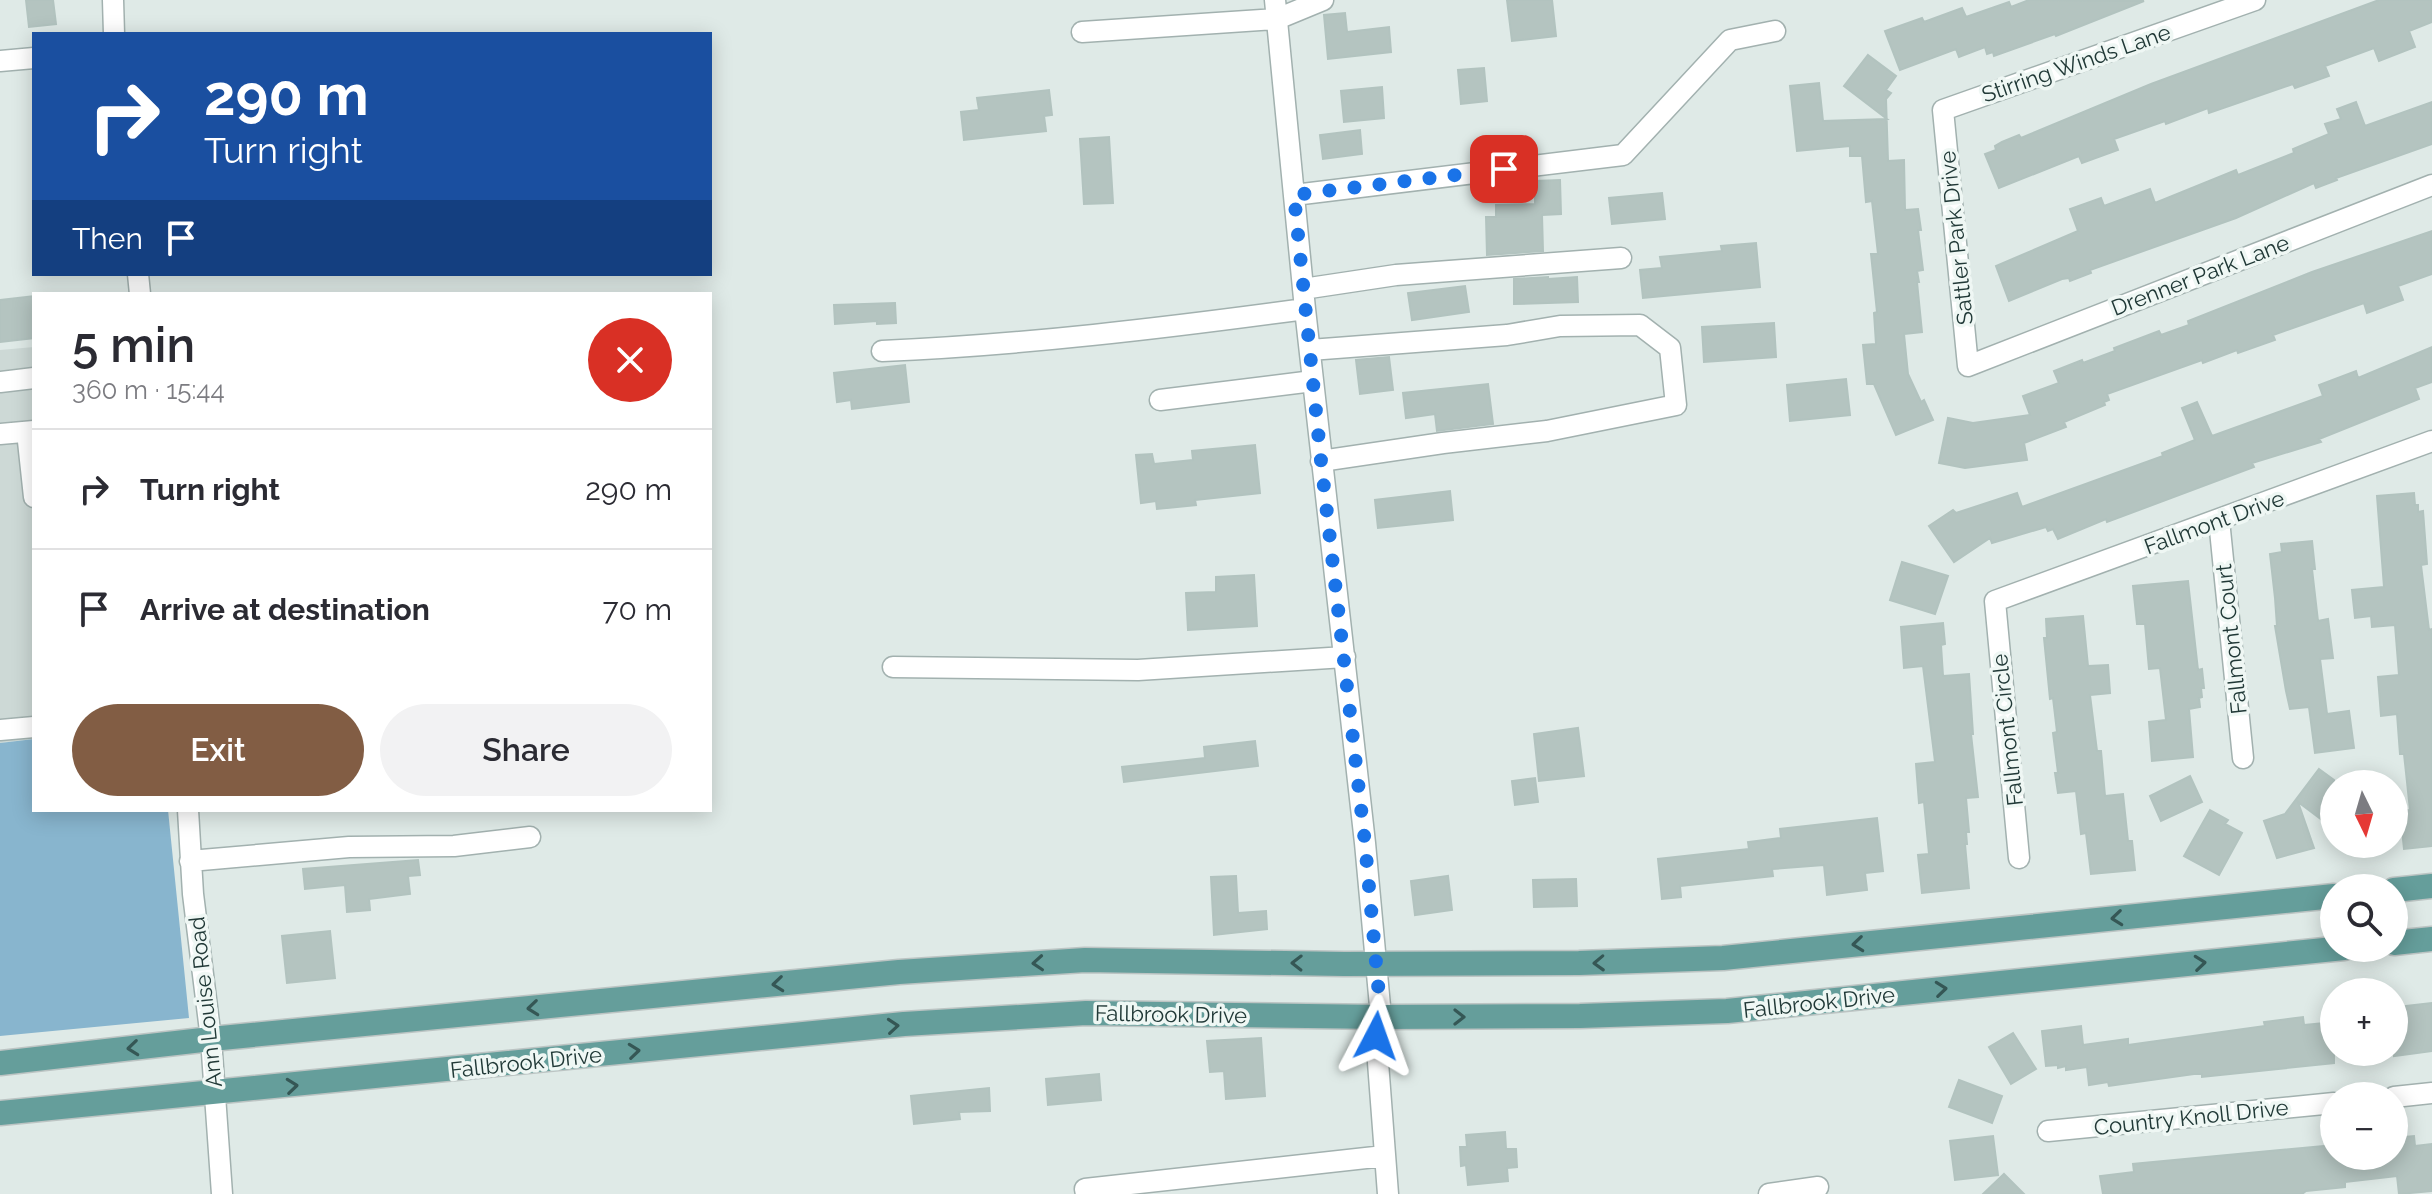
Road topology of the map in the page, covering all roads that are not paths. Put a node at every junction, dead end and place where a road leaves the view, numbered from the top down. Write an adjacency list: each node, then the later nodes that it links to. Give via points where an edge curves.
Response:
1 (113, 0): 6 (street)
2 (1323, 0): 4 (street)
3 (2255, 0): 10 (street, Stirring Winds Lane)
4 (1276, 10): 7 (street); 12 (street)
5 (1775, 31): 12 (street, via 1730,40 1623,155)
6 (114, 32)
7 (1082, 32)
8 (32, 58): 9 (street)
9 (0, 61)
10 (1943, 110): 17 (street, Sattler Park Drive)
11 (2432, 185): 17 (street, Drenner Park Lane)
12 (1294, 195): 14 (street)
13 (1621, 258): 14 (street, via 1396,275)
14 (1304, 299): 15 (street); 16 (street, via 1115,332)
15 (1310, 350): 19 (street); 26 (street, via 1560,326 1640,325 1670,348 1676,405 1547,431)
16 (882, 351)
17 (1968, 366)
18 (32, 378): 20 (street)
19 (1313, 381): 21 (street); 26 (street)
20 (0, 382)
21 (1160, 400)
22 (31, 432): 23 (street); 25 (street)
23 (0, 434)
24 (2432, 441): 27 (street, Fallmont Drive)
25 (32, 454)
26 (1321, 461): 29 (street)
27 (2219, 520): 28 (street, Fallmont Drive); 33 (street, Fallmont Court)
28 (1995, 601): 36 (street, Fallmont Circle)
29 (1345, 657): 30 (street, via 1138,670); 44 (street)
30 (893, 667)
31 (32, 727): 32 (street)
32 (0, 730)
33 (2243, 758)
34 (188, 812): 37 (street, Ann Louise Road)
35 (530, 837): 37 (street)
36 (2019, 858)
37 (190, 861): 46 (street, Ann Louise Road)
38 (2432, 886): 39 (main road)
39 (2408, 889)
40 (2320, 897): 44 (main road, one-way to 44, via 1723,958)
41 (2432, 939): 42 (main road)
42 (2408, 942)
43 (2320, 950): 45 (main road, Fallbrook Drive, one-way to 43, via 1727,1011)
44 (1375, 964): 45 (street); 46 (main road, one-way to 46, via 1085,960 899,972)
45 (1381, 1017): 49 (main road, Fallbrook Drive, one-way to 45, via 949,1021 1086,1013); 54 (street, via 1376,1036)
46 (211, 1039): 47 (main road, one-way to 47); 49 (street, Ann Louise Road)
47 (0, 1063)
48 (2432, 1093): 50 (street)
49 (214, 1094): 52 (main road, Fallbrook Drive); 56 (street, Ann Louise Road)
50 (2408, 1096)
51 (2320, 1104): 53 (street, Country Knoll Drive)
52 (0, 1113)
53 (2048, 1131)
54 (1384, 1156): 57 (street, via 1085,1189); 58 (street)
55 (1818, 1187): 59 (street)
56 (222, 1194)
57 (1086, 1194)
58 (1388, 1194)
59 (1769, 1194)

